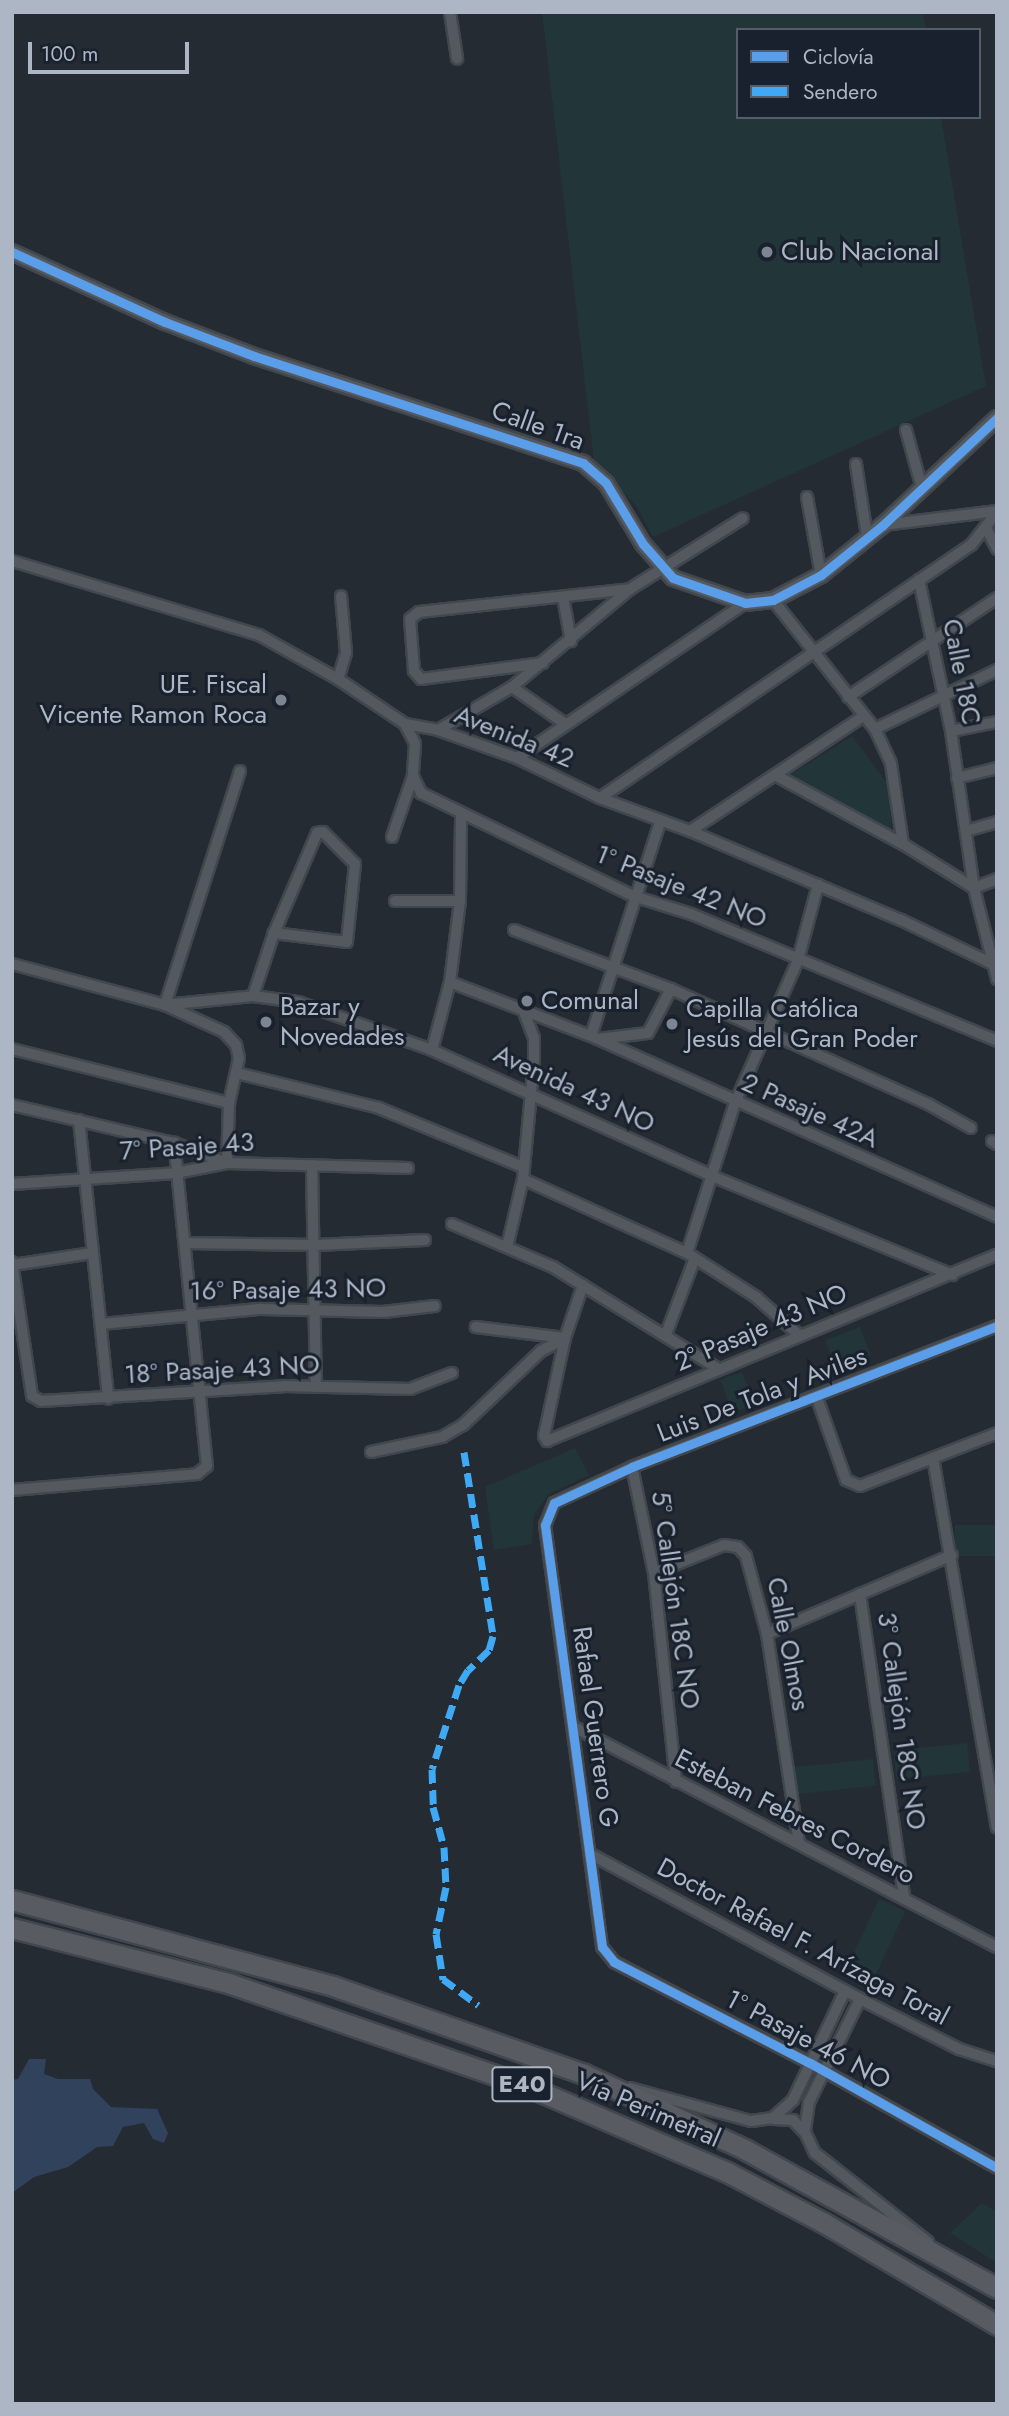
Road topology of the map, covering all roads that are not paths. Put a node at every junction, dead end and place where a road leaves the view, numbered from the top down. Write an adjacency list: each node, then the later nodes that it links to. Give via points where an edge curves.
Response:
1 (450, 12): 2 (street)
2 (457, 58)
3 (12, 252): 16 (street, Calle 1ra, via 165,322 254,356 583,463 606,483)
4 (997, 418): 7 (street, Calle 1ra)
5 (906, 430): 7 (street)
6 (856, 464): 13 (street)
7 (922, 488): 11 (street, Calle 1ra)
8 (807, 497): 17 (street)
9 (997, 512): 11 (street); 12 (street)
10 (743, 518): 16 (street)
11 (883, 525): 13 (street, Calle 1ra)
12 (986, 528): 14 (street); 18 (street, via 972,544)
13 (867, 536): 17 (street, Calle 1ra)
14 (997, 549)
15 (12, 561): 30 (street, Avenida 42, via 259,635)
16 (665, 570): 19 (street); 24 (street, Calle 1ra, via 673,578)
17 (821, 575): 23 (street, Calle 1ra)
18 (919, 580): 25 (street, Calle 18C); 27 (street)
19 (630, 589): 21 (street); 26 (street)
20 (341, 596): 30 (street, via 345,652)
21 (563, 597): 26 (street); 28 (street, via 418,612 410,619 414,671 421,679)
22 (997, 598): 25 (street)
23 (774, 600): 24 (street, Calle 1ra); 27 (street)
24 (745, 603): 36 (street)
25 (933, 639): 32 (street, Calle 18C); 33 (street)
26 (571, 641): 28 (street)
27 (814, 652): 33 (street); 47 (street)
28 (542, 663): 31 (street)
29 (997, 670): 32 (street)
30 (338, 679): 37 (street, Avenida 42)
31 (512, 687): 36 (street); 39 (street)
32 (943, 695): 38 (street); 40 (street, Calle 18C)
33 (848, 697): 34 (street)
34 (864, 716): 38 (street); 45 (street)
35 (997, 722): 40 (street)
36 (564, 723): 41 (street)
37 (405, 724): 39 (street, Avenida 42); 44 (street, via 415,744)
38 (875, 729): 54 (street, via 891,764)
39 (438, 730): 41 (street, Avenida 42)
40 (951, 731): 46 (street, Calle 18C)
41 (517, 758): 47 (street, Avenida 42)
42 (997, 768): 46 (street)
43 (240, 771): 71 (street)
44 (412, 776): 48 (street, 1° Pasaje 42 NO, via 421,793); 53 (street)
45 (777, 776): 51 (street); 54 (street)
46 (957, 778): 52 (street, Calle 18C)
47 (600, 798): 49 (street, Avenida 42)
48 (461, 813): 58 (street, 1° Pasaje 42 NO); 60 (street)
49 (660, 822): 51 (street, Avenida 42); 58 (street)
50 (997, 822): 52 (street)
51 (690, 831): 56 (street, Avenida 42)
52 (966, 831): 57 (street, Calle 18C)
53 (392, 837)
54 (903, 844): 57 (street)
55 (997, 879): 57 (street)
56 (818, 885): 63 (street); 66 (street, Avenida 42)
57 (974, 888): 66 (street, Calle 18C)
58 (633, 896): 63 (street, 1° Pasaje 42 NO, via 691,914); 65 (street)
59 (395, 901): 60 (street)
60 (460, 901): 68 (street)
61 (514, 930): 65 (street)
62 (274, 933): 62 (street, via 347,942 355,864 323,832 317,833); 70 (street)
63 (798, 960): 73 (street); 75 (street, 1° Pasaje 42 NO)
64 (12, 964): 71 (street, Avenida 43 NO)
65 (612, 965): 69 (street); 74 (street)
66 (996, 967): 67 (street, Calle 18C)
67 (997, 979)
68 (450, 982): 72 (street, 2 Pasaje 42A); 77 (street)
69 (671, 989): 73 (street); 74 (street, via 648,1033)
70 (253, 996): 71 (street, Avenida 43 NO); 77 (street, Avenida 43 NO, via 298,1002)
71 (165, 1005): 78 (street, Avenida 43 NO, via 224,1032 236,1045)
72 (525, 1014): 74 (street, 2 Pasaje 42A); 79 (street, via 534,1038)
73 (770, 1032): 81 (street); 84 (street)
74 (594, 1037): 81 (street, 2 Pasaje 42A)
75 (997, 1041)
76 (12, 1049): 80 (street)
77 (432, 1050): 79 (street, Avenida 43 NO)
78 (237, 1073): 80 (street, Avenida 43 NO); 90 (street, via 379,1108)
79 (529, 1094): 90 (street); 92 (street, Avenida 43 NO)
80 (229, 1103): 86 (street, Avenida 43 NO)
81 (735, 1103): 92 (street); 94 (street, 2 Pasaje 42A)
82 (12, 1105): 83 (street)
83 (79, 1120): 85 (street); 91 (street)
84 (971, 1128)
85 (174, 1143): 86 (street); 89 (street)
86 (227, 1163): 87 (street, 7° Pasaje 43); 89 (street, 7° Pasaje 43)
87 (312, 1165): 88 (street, 7° Pasaje 43); 98 (street)
88 (408, 1168)
89 (176, 1173): 91 (street, 7° Pasaje 43); 97 (street)
90 (523, 1173): 99 (street); 101 (street)
91 (82, 1176): 93 (street, 7° Pasaje 43); 100 (street)
92 (712, 1176): 101 (street); 104 (street, Avenida 43 NO)
93 (12, 1184)
94 (997, 1217)
95 (452, 1224): 99 (street)
96 (425, 1240): 98 (street)
97 (186, 1243): 98 (street); 108 (street)
98 (316, 1245): 107 (street)
99 (508, 1247): 105 (street)
100 (92, 1253): 103 (street); 109 (street)
101 (691, 1255): 112 (street); 113 (street, via 755,1297)
102 (997, 1255): 104 (street, 2° Pasaje 43 NO)
103 (13, 1263): 119 (street, 18° Pasaje 43 NO, via 36,1399)
104 (952, 1275): 113 (street, 2° Pasaje 43 NO)
105 (583, 1285): 112 (street); 114 (street)
106 (435, 1306): 107 (street, 16° Pasaje 43 NO, via 383,1312)
107 (314, 1309): 108 (street, 16° Pasaje 43 NO); 117 (street)
108 (194, 1314): 109 (street, 16° Pasaje 43 NO); 118 (street)
109 (101, 1324): 119 (street)
110 (997, 1326): 120 (street, Luis De Tola y Aviles)
111 (475, 1327): 114 (street)
112 (666, 1334): 115 (street)
113 (799, 1335): 115 (street, 2° Pasaje 43 NO)
114 (565, 1338): 115 (street, 2° Pasaje 43 NO, via 544,1436 554,1440); 122 (street, via 541,1351 463,1425 442,1437)
115 (719, 1369)
116 (452, 1373): 117 (street, 18° Pasaje 43 NO, via 410,1389)
117 (316, 1387): 118 (street, 18° Pasaje 43 NO)
118 (202, 1392): 119 (street, 18° Pasaje 43 NO); 125 (street, via 208,1459 204,1472)
119 (108, 1398)
120 (817, 1398): 123 (street, via 846,1480 853,1484 870,1484); 124 (street, Luis De Tola y Aviles)
121 (997, 1433): 123 (street)
122 (371, 1452)
123 (933, 1458): 127 (street)
124 (632, 1467): 126 (street, Luis De Tola y Aviles, via 554,1503); 128 (street, 5° Callejón 18C NO)
125 (12, 1490)
126 (547, 1513): 131 (street, Rafael Guerrero G)
127 (952, 1555): 129 (street); 133 (street)
128 (653, 1573): 130 (street, Calle Olmos, via 724,1545 738,1547 746,1556); 132 (street, 5° Callejón 18C NO)
129 (860, 1594): 130 (street); 136 (street, 3° Callejón 18C NO)
130 (767, 1634): 134 (street, Calle Olmos)
131 (574, 1727): 132 (street, Esteban Febres Cordero); 135 (street, Rafael Guerrero G)
132 (676, 1782): 134 (street, Esteban Febres Cordero)
133 (997, 1827)
134 (799, 1843): 136 (street, Esteban Febres Cordero)
135 (592, 1855): 139 (street, Rafael Guerrero G); 141 (street, Doctor Rafael F. Arízaga Toral)
136 (904, 1897): 140 (street, Esteban Febres Cordero)
137 (12, 1900): 146 (highway, Vía Perimetral / E40, via 333,1986)
138 (12, 1928): 152 (highway, Vía Perimetral / E40, via 231,1984 527,2086 727,2172)
139 (602, 1947): 144 (street, 1° Pasaje 46 NO, via 614,1962)
140 (997, 1947)
141 (845, 1991): 142 (street, Doctor Rafael F. Arízaga Toral); 144 (street)
142 (860, 1999): 143 (street, Doctor Rafael F. Arízaga Toral, via 959,2049); 145 (street)
143 (997, 2061)
144 (810, 2063): 145 (street, 1° Pasaje 46 NO); 147 (street, via 793,2100 781,2114)
145 (824, 2071): 148 (street, via 807,2107); 149 (street, 1° Pasaje 46 NO)
146 (584, 2074): 147 (street, via 742,2119); 150 (highway, Vía Perimetral / E40, via 746,2150)
147 (764, 2120): 148 (street, via 793,2120)
148 (807, 2138): 150 (street, via 815,2152)
149 (997, 2168)
150 (958, 2265): 151 (highway, Vía Perimetral / E40)
151 (997, 2288)
152 (997, 2325)

